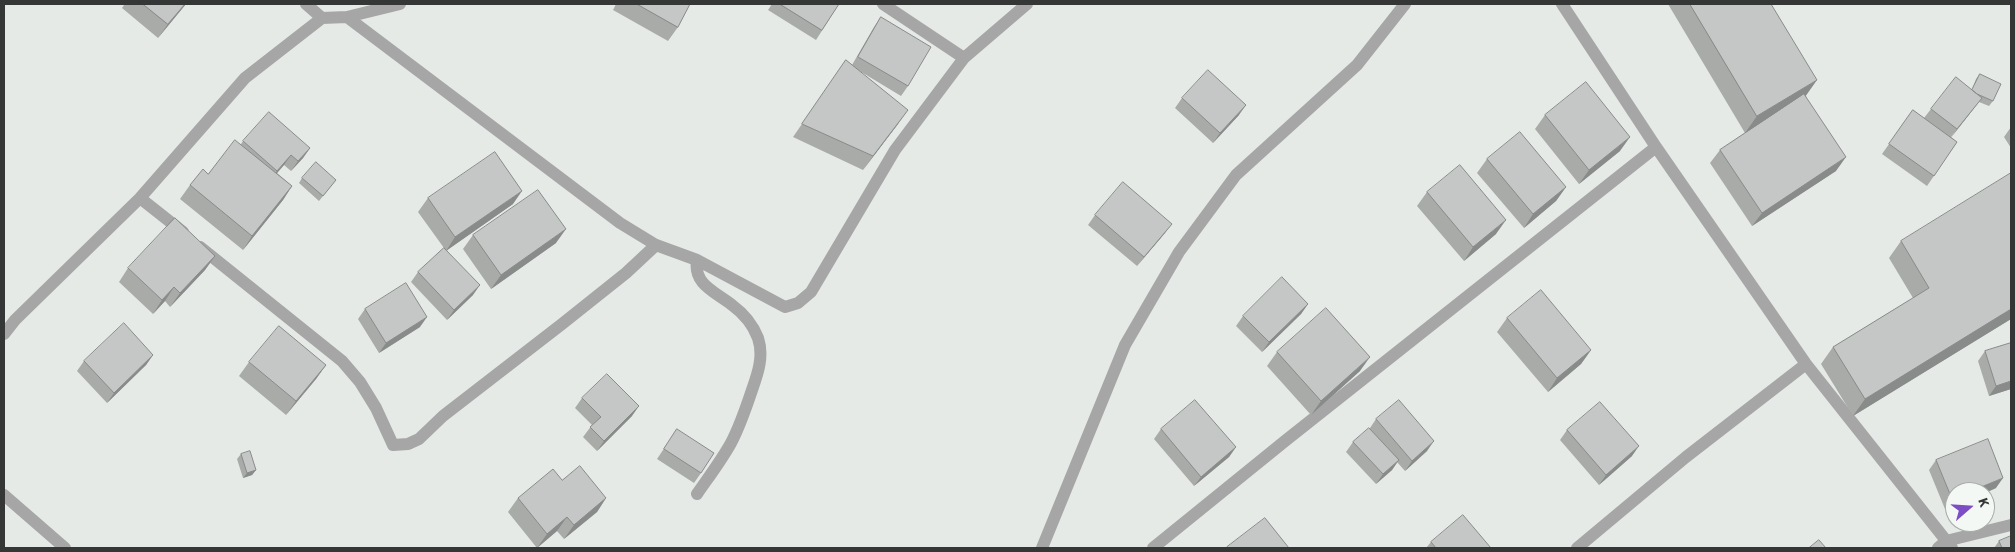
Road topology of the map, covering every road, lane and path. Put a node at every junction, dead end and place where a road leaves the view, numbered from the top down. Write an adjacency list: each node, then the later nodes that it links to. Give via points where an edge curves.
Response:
1 (306, 4): 7 (street)
2 (400, 4): 8 (street)
3 (883, 4): 9 (street)
4 (1027, 4): 9 (street)
5 (1405, 4): 21 (street, via 1357,66 1236,175 1178,252 1125,345)
6 (1562, 4): 10 (street)
7 (322, 18): 8 (street); 11 (street, via 245,78)
8 (346, 18): 12 (street, via 620,223)
9 (964, 58): 13 (street, via 895,150 811,292 802,300 782,307)
10 (1656, 147): 15 (street); 22 (street)
11 (140, 198): 12 (street, via 342,361 376,408 394,446 419,439 443,416 626,273); 14 (street)
12 (656, 244): 13 (street)
13 (697, 260): 16 (street, via 698,274 707,289 747,319 758,336 761,356 737,430)
14 (4, 334)
15 (1806, 364): 19 (street); 23 (street)
16 (697, 494)
17 (4, 495): 20 (street)
18 (2011, 525): 19 (street)
19 (1945, 546)
20 (65, 548)
21 (1042, 548)
22 (1153, 548)
23 (1577, 548)

